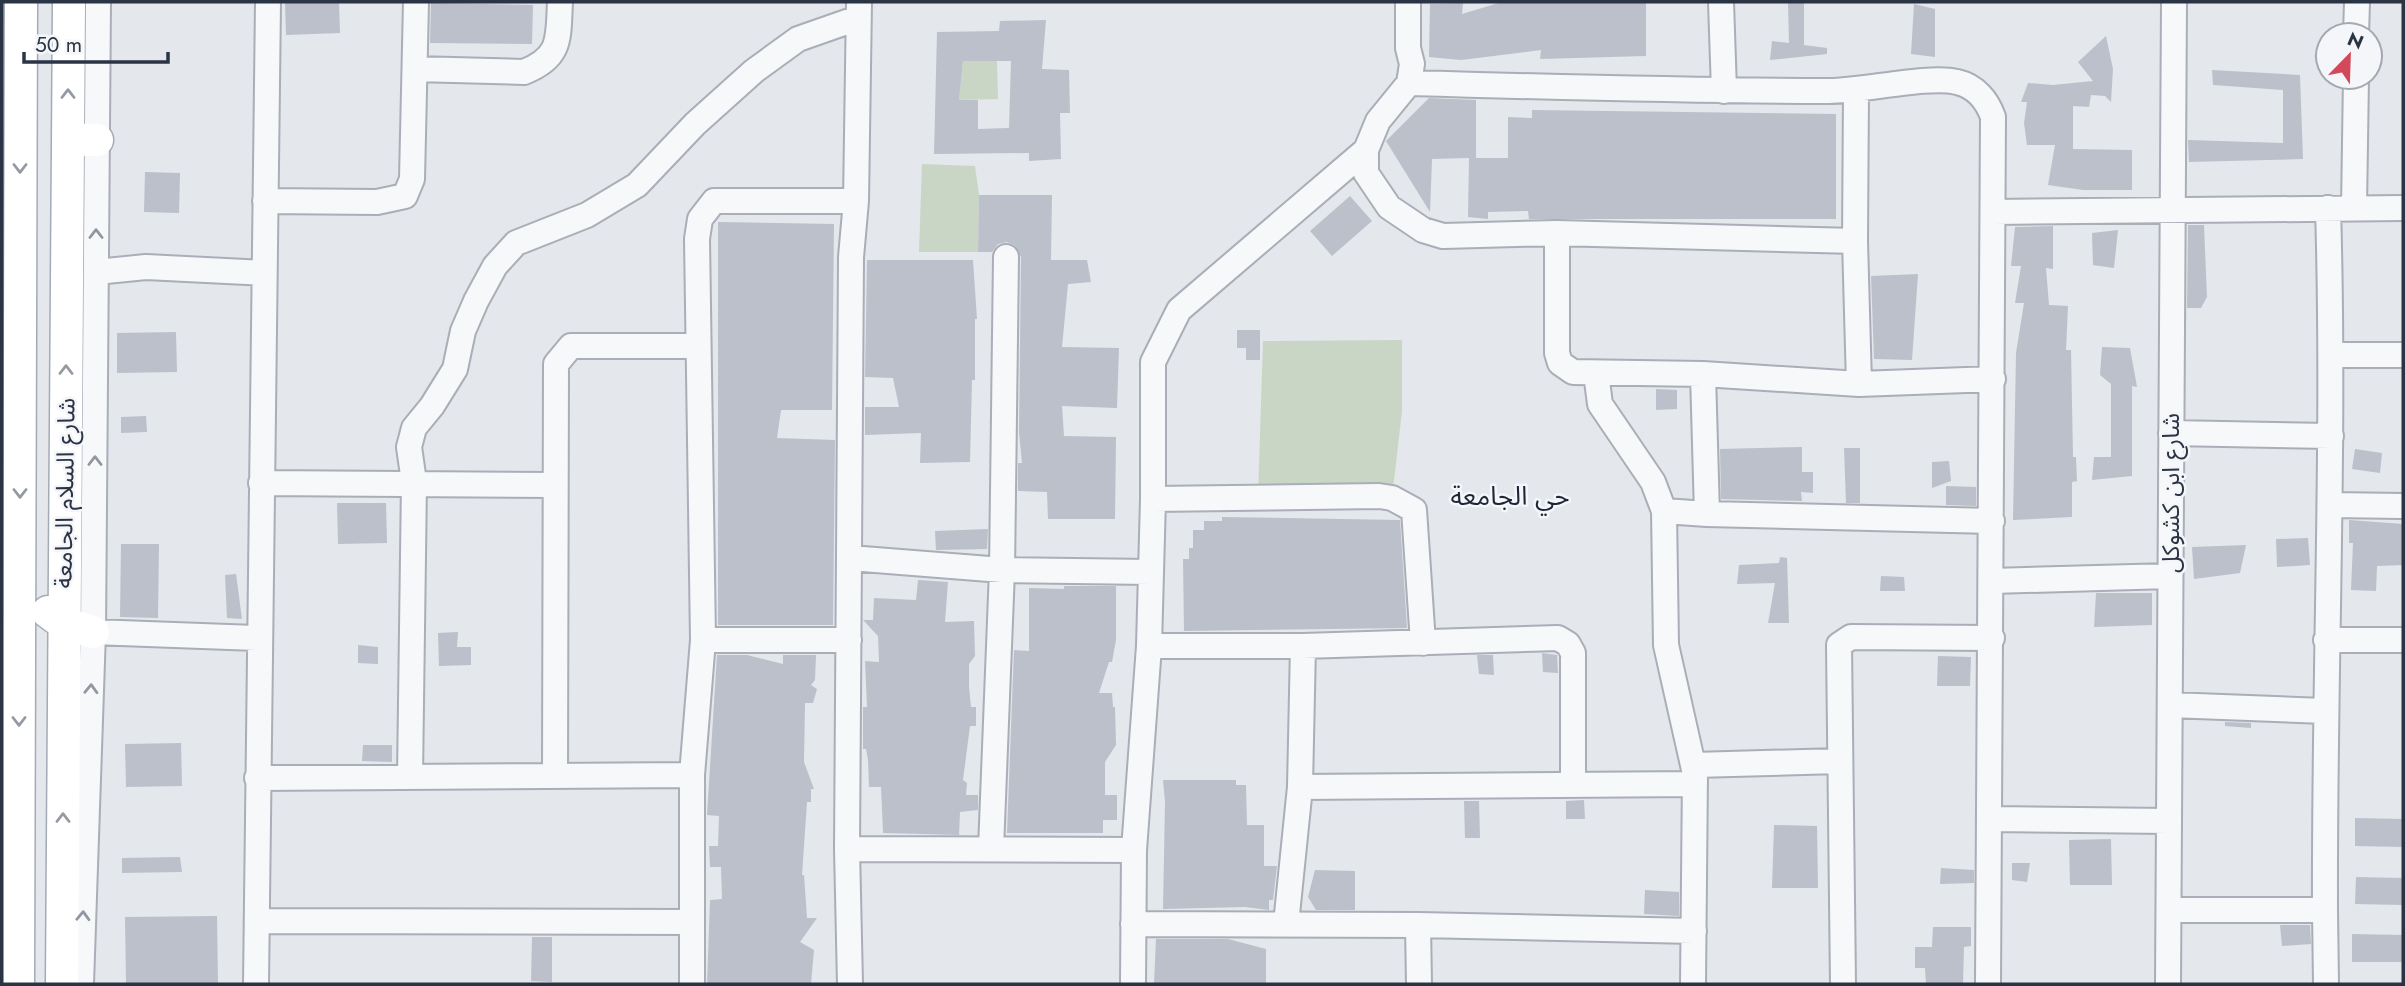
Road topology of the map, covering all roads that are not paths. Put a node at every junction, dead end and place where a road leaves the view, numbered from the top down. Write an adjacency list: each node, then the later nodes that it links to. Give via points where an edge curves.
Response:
1 (21, 2): 18 (main road, شارع السلام الجامعة)
2 (69, 2): 19 (main road, شارع السلام الجامعة, one-way to 2)
3 (98, 2): 19 (street)
4 (268, 2): 21 (street)
5 (416, 2): 13 (street)
6 (560, 2): 13 (street, via 554,52 535,68 524,72)
7 (1408, 2): 14 (street)
8 (1721, 2): 15 (street)
9 (2174, 2): 26 (street, شارع ابن كشوكل)
10 (2357, 2): 12 (street)
11 (859, 10): 22 (street); 42 (street, via 798,39 754,71 637,185 587,215 516,243 482,289 463,331 455,369 414,428 409,447)
12 (2356, 21)
13 (415, 69): 21 (street, via 412,179 405,196 377,202)
14 (1409, 83): 15 (street); 20 (street, via 1378,121)
15 (1724, 91): 16 (street)
16 (1856, 91): 27 (street, via 1943,80 1975,90 1993,117); 29 (street)
17 (2356, 91): 24 (street)
18 (11, 131): 52 (main road, شارع السلام الجامعة, one-way to 52)
19 (82, 139): 31 (street, one-way to 19); 51 (main road, شارع السلام الجامعة, one-way to 19)
20 (1366, 150): 28 (street, via 1366,173 1376,191 1405,220 1423,230 1463,237); 45 (street, via 1179,310 1153,362)
21 (265, 201): 32 (street)
22 (856, 201): 33 (street, via 714,201 707,207 697,239); 53 (street, via 851,257)
23 (2328, 208): 24 (street); 26 (street); 34 (street)
24 (2354, 208): 25 (street)
25 (2403, 208)
26 (2173, 210): 27 (street); 40 (street, شارع ابن كشوكل)
27 (1993, 212): 38 (street)
28 (1557, 233): 29 (street); 36 (street, via 1558,358 1573,372)
29 (1855, 242): 39 (street)
30 (1006, 257): 54 (street)
31 (96, 272): 32 (street, via 146,267); 60 (street, one-way to 31)
32 (264, 273): 43 (street)
33 (698, 346): 44 (street, via 571,346 563,353 554,382); 63 (street)
34 (2332, 355): 35 (street); 41 (street)
35 (2403, 355)
36 (1596, 373): 37 (street); 48 (street, via 1600,404 1653,482)
37 (1703, 374): 39 (street); 49 (street)
38 (1993, 379): 39 (street); 50 (street)
39 (1859, 384)
40 (2171, 433): 41 (street); 56 (street, شارع ابن كشوكل)
41 (2331, 436): 46 (street)
42 (414, 482): 43 (street); 44 (street); 76 (street)
43 (261, 483): 61 (street)
44 (555, 485): 75 (street)
45 (1153, 499): 55 (street); 67 (street, via 1379,496 1406,505 1414,510)
46 (2330, 505): 47 (street); 65 (street)
47 (2403, 506)
48 (1664, 510): 49 (street); 73 (street, via 1666,645)
49 (1707, 514): 50 (street)
50 (1992, 521): 57 (street)
51 (65, 552): 52 (main road, via 48,563 28,561); 58 (main road, شارع السلام الجامعة)
52 (20, 555): 59 (main road, شارع السلام الجامعة)
53 (850, 558): 54 (street); 64 (street)
54 (1002, 570): 55 (street); 83 (street)
55 (1151, 572): 68 (street)
56 (2171, 576): 57 (street); 70 (street, شارع ابن كشوكل)
57 (1992, 581): 62 (street)
58 (63, 623): 59 (main road, via 45,611 34,612); 60 (main road); 93 (main road, شارع السلام الجامعة, one-way to 58, via 63,937)
59 (19, 626): 94 (main road, شارع السلام الجامعة, one-way to 94)
60 (93, 632): 61 (street); 93 (street, one-way to 60)
61 (259, 638): 77 (street)
62 (1992, 638): 72 (street, via 1842,641 1837,650); 80 (street)
63 (703, 640): 64 (street); 74 (street)
64 (849, 640): 82 (street)
65 (2326, 640): 66 (street); 71 (street)
66 (2403, 640)
67 (1423, 643): 69 (street); 78 (street, via 1552,637 1568,644 1574,659)
68 (1149, 646): 69 (street); 84 (street)
69 (1303, 646): 79 (street)
70 (2170, 705): 71 (street); 81 (street, شارع ابن كشوكل)
71 (2324, 711): 86 (street)
72 (1839, 761): 73 (street); 101 (street)
73 (1695, 774): 78 (street); 92 (street)
74 (692, 775): 75 (street); 88 (street)
75 (555, 776): 76 (street)
76 (410, 777): 77 (street)
77 (257, 778): 87 (street)
78 (1573, 783): 79 (street)
79 (1300, 787): 90 (street)
80 (1991, 819): 81 (street); 102 (street)
81 (2169, 821): 85 (street, شارع ابن كشوكل)
82 (847, 849): 83 (street); 97 (street)
83 (991, 849): 84 (street)
84 (1134, 850): 89 (street)
85 (2169, 909): 86 (street); 103 (street, شارع ابن كشوكل)
86 (2325, 910): 104 (street)
87 (257, 921): 88 (street); 95 (street)
88 (692, 922): 96 (street)
89 (1133, 924): 90 (street); 98 (street)
90 (1286, 924): 91 (street)
91 (1418, 925): 92 (street); 99 (street)
92 (1694, 931): 100 (street)
93 (75, 981)
94 (18, 984)
95 (256, 984)
96 (692, 984)
97 (850, 984)
98 (1133, 984)
99 (1419, 984)
100 (1693, 984)
101 (1843, 984)
102 (1988, 984)
103 (2168, 984)
104 (2326, 984)

